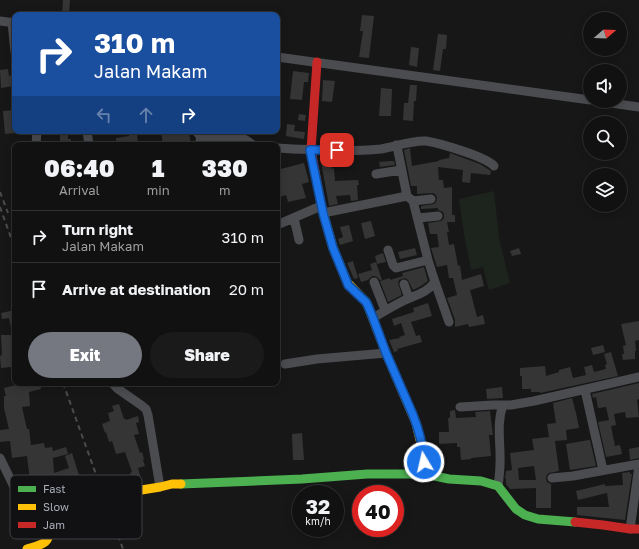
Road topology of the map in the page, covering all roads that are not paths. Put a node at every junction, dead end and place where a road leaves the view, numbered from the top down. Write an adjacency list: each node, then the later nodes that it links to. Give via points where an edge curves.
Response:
1 (0, 21): 2 (street)
2 (12, 22)
3 (280, 57): 4 (street)
4 (316, 62): 5 (street); 12 (street)
5 (583, 99)
6 (627, 105): 7 (street)
7 (639, 107)
8 (198, 138): 9 (street, via 241,138)
9 (249, 142)
10 (396, 145): 12 (street, via 382,149); 13 (street, via 425,141 459,150); 14 (street)
11 (280, 148): 12 (street)
12 (310, 150): 18 (street)
13 (494, 166)
14 (401, 170): 15 (street); 16 (street)
15 (376, 174)
16 (410, 199): 17 (street); 18 (street); 21 (street)
17 (431, 199)
18 (322, 210): 20 (street); 31 (street, via 333,248 348,285 366,302)
19 (438, 216): 21 (street)
20 (294, 218): 22 (street); 23 (street)
21 (418, 218): 25 (street)
22 (280, 224)
23 (299, 240)
24 (388, 250): 25 (street, via 395,268)
25 (428, 260): 27 (street)
26 (374, 282): 30 (street)
27 (435, 282): 29 (street, via 428,290); 32 (street)
28 (404, 284): 29 (street)
29 (409, 298): 30 (street)
30 (385, 310): 31 (street)
31 (373, 318): 33 (street)
32 (449, 322)
33 (386, 353): 34 (street); 43 (street, via 417,425 423,449)
34 (285, 364)
35 (639, 377): 37 (street)
36 (115, 386): 47 (street, via 146,409)
37 (584, 390): 38 (street); 42 (street)
38 (503, 405): 39 (street); 46 (street, via 500,413)
39 (460, 407)
40 (0, 458): 45 (street)
41 (639, 465): 42 (street); 49 (street)
42 (603, 470): 44 (street)
43 (425, 474): 46 (street, via 481,481); 47 (street, via 367,474 172,484)
44 (552, 478)
45 (10, 479)
46 (498, 486): 49 (street, via 516,509 525,515 538,519)
47 (160, 487): 48 (street)
48 (142, 490)
49 (634, 529)
50 (47, 539): 51 (street)
51 (27, 549)

